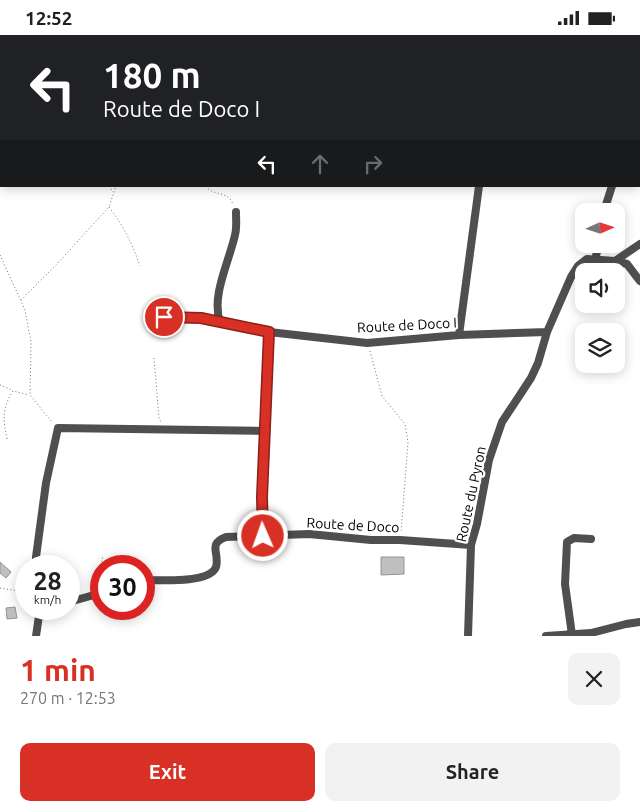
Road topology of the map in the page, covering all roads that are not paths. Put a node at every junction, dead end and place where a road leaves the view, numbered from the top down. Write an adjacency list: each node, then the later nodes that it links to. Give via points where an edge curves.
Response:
1 (479, 187): 14 (street)
2 (612, 187): 3 (street)
3 (607, 203)
4 (236, 212): 11 (street, via 236,234 218,305)
5 (640, 244): 8 (street)
6 (597, 253): 7 (street)
7 (595, 260): 8 (street, Route du Pyron); 13 (street, Route du Pyron, via 587,259 578,265)
8 (615, 261): 9 (street, via 627,264)
9 (640, 281)
10 (149, 316): 11 (street, Route de Doco I)
11 (220, 322): 12 (street, Route de Doco I)
12 (269, 332): 14 (street, Route de Doco I, via 367,343); 15 (street)
13 (547, 332): 14 (street, Route de Doco I); 18 (street, Route du Pyron, via 531,378 502,421 495,439)
14 (459, 335)
15 (265, 431): 16 (street); 19 (street, via 58,428 46,483)
16 (263, 536): 18 (street, Route de Doco, via 309,533); 20 (street, Route de Doco, via 218,540 215,545 216,566 204,576 176,581)
17 (591, 539): 23 (street, via 574,538 567,542 565,584)
18 (472, 545): 25 (street, Route du Pyron)
19 (36, 555)
20 (155, 580)
21 (38, 620): 24 (street)
22 (640, 622): 23 (street)
23 (572, 635): 26 (street)
24 (36, 636)
25 (468, 636)
26 (546, 636)

